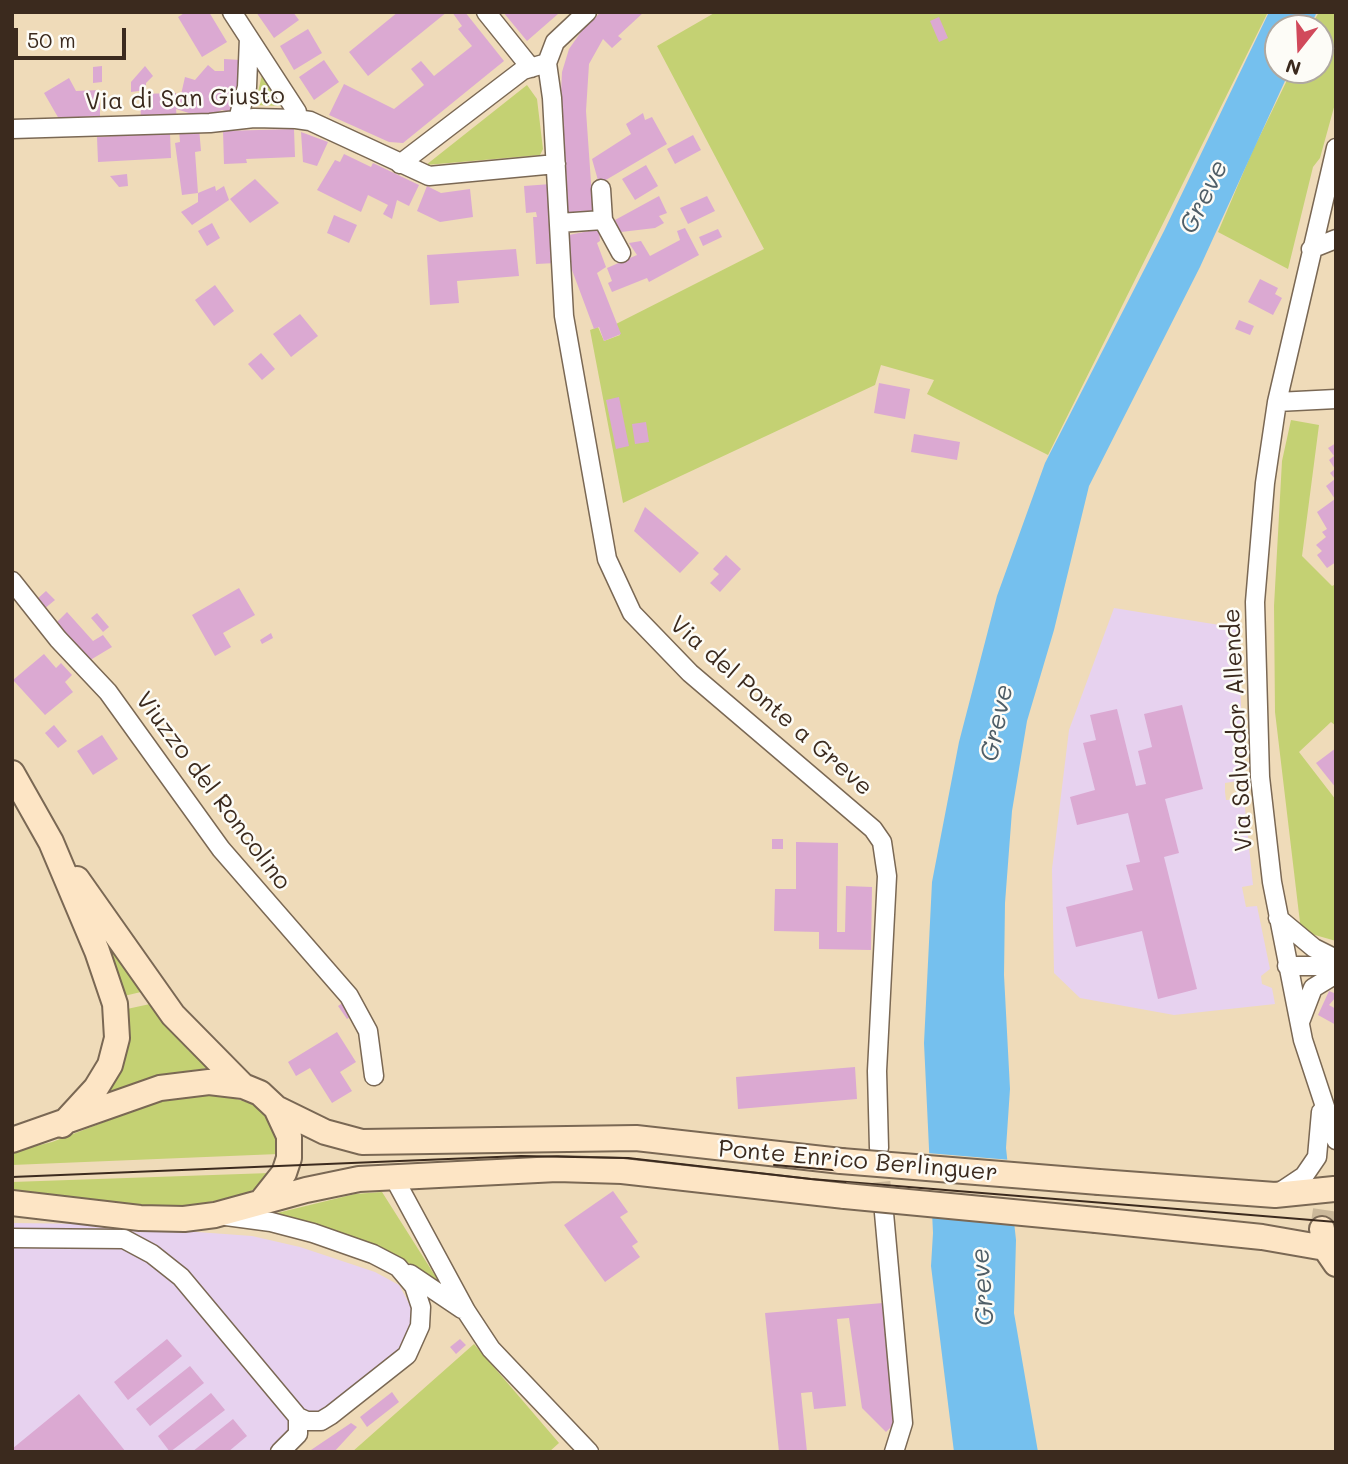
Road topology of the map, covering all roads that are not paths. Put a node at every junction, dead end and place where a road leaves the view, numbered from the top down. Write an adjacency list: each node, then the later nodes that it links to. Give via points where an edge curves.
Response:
1 (232, 12): 4 (street)
2 (486, 12): 5 (street)
3 (587, 12): 5 (street, via 555,42)
4 (249, 38): 6 (street, via 247,87); 7 (street)
5 (539, 65): 10 (street, via 523,70); 11 (street, Via del Ponte a Greve)
6 (238, 119): 7 (street, Via di San Giusto); 8 (street, Via di San Giusto)
7 (303, 120): 10 (street, Via di San Giusto)
8 (12, 129)
9 (1336, 148): 13 (street, Via Salvador Allende)
10 (400, 164): 11 (street, Via di San Giusto, via 439,177)
11 (556, 164): 15 (street, Via del Ponte a Greve)
12 (601, 189): 14 (street)
13 (1329, 204): 17 (street, Via Salvador Allende)
14 (603, 219): 15 (street); 18 (street)
15 (559, 223): 38 (street, Via del Ponte a Greve, via 564,316 607,559 618,588 632,613 690,673 873,829 882,842 887,876 877,1071)
16 (1336, 239): 17 (street)
17 (1311, 250): 20 (street, Via Salvador Allende)
18 (621, 253)
19 (1336, 399): 20 (street)
20 (1277, 402): 24 (street, Via Salvador Allende, via 1262,509 1255,615 1260,776)
21 (12, 581): 30 (street, Viuzzo del Roncolino, via 108,692 221,849 349,996 368,1031)
22 (12, 773): 23 (main road)
23 (51, 842): 31 (main road, via 173,1015); 35 (main road, via 109,983 117,1030 107,1072)
24 (1278, 918): 25 (street, via 1314,948); 26 (street, Via Salvador Allende)
25 (1336, 959)
26 (1287, 966): 27 (street); 29 (street, Via Salvador Allende)
27 (1336, 966)
28 (1336, 974): 29 (street, via 1313,988)
29 (1300, 1022): 32 (street, Via Salvador Allende)
30 (374, 1076)
31 (243, 1086): 33 (main road, Ponte Enrico Berlinguer, via 260,1093); 35 (main road, via 209,1082 160,1088)
32 (1321, 1094): 34 (street); 37 (street); 40 (street, via 1317,1157 1299,1180)
33 (276, 1108): 40 (main road, Ponte Enrico Berlinguer, bridge, via 336,1136 382,1144 596,1137); 42 (main road, via 289,1136 289,1158 280,1181)
34 (1336, 1111)
35 (62, 1125): 36 (main road)
36 (12, 1140)
37 (1336, 1140)
38 (879, 1149)
39 (393, 1176): 42 (main road, Ponte Enrico Berlinguer, via 325,1185); 45 (main road, Ponte Enrico Berlinguer, bridge, via 622,1171 1262,1237); 48 (street)
40 (1275, 1195): 45 (main road, Ponte Enrico Berlinguer)
41 (12, 1203): 44 (main road, Ponte Enrico Berlinguer, via 154,1219)
42 (258, 1204): 44 (main road, Ponte Enrico Berlinguer)
43 (884, 1213): 52 (street, via 903,1423)
44 (215, 1215): 47 (street, via 313,1233)
45 (1330, 1221)
46 (12, 1238): 49 (street, via 124,1240 152,1254 175,1271)
47 (398, 1267): 48 (street); 49 (street, via 414,1286 421,1307 418,1331 407,1355 328,1418 312,1422)
48 (466, 1311): 51 (street, via 491,1349)
49 (298, 1417): 50 (street, via 297,1437)
50 (280, 1452)
51 (589, 1452)
52 (894, 1452)

